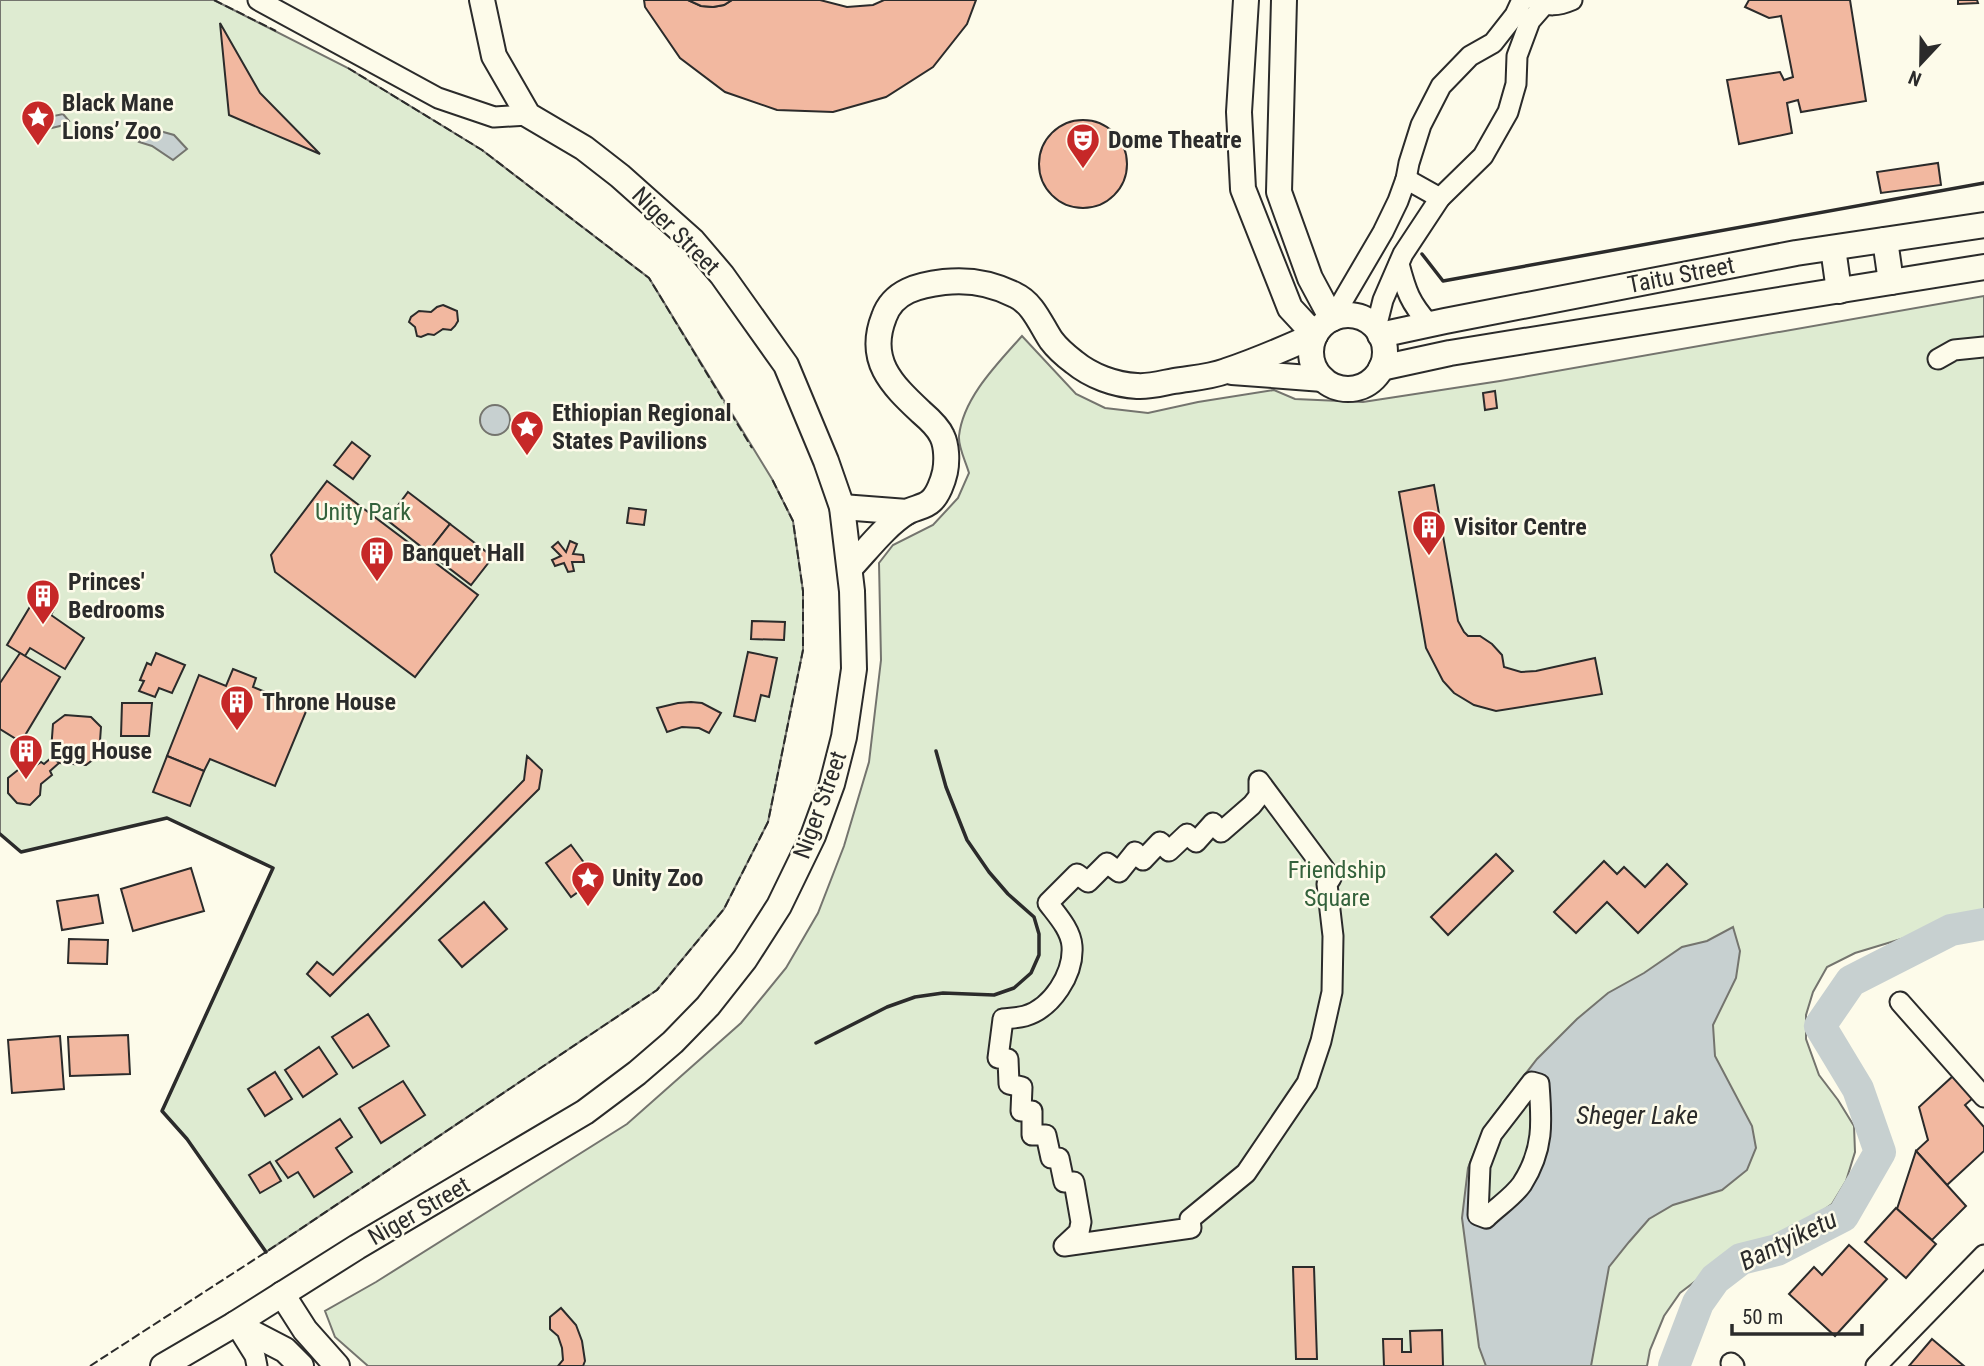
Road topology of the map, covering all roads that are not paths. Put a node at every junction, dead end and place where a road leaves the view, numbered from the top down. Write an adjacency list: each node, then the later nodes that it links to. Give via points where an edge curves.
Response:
1 (258, 0): 10 (street, via 438,98 494,117)
2 (482, 0): 10 (main road, Niger Street, via 494,56)
3 (1246, 0): 21 (main road, via 1239,112 1243,190 1290,308)
4 (1284, 0): 21 (main road, via 1279,192)
5 (1522, 0): 8 (street)
6 (1572, 0): 7 (street, via 1560,5)
7 (1539, 2): 9 (street)
8 (1493, 43): 9 (street); 11 (street, via 1470,56 1441,86 1421,125)
9 (1517, 56): 12 (street, via 1508,112 1483,156)
10 (528, 115): 28 (main road, Niger Street, via 620,176 722,275 786,365)
11 (1406, 179): 12 (street); 21 (street, via 1383,232)
12 (1440, 198): 16 (street)
13 (1984, 225): 14 (main road, Taitu Street)
14 (1885, 240): 15 (main road, Taitu Street); 18 (main road)
15 (1833, 248): 19 (main road); 20 (main road, Taitu Street)
16 (1399, 264): 20 (street, via 1415,308); 22 (street, via 1383,300)
17 (1984, 267): 18 (main road, Taitu Street)
18 (1891, 282): 19 (main road, Taitu Street)
19 (1839, 291): 25 (main road, Taitu Street)
20 (1429, 324): 22 (main road, Taitu Street)
21 (1323, 327): 22 (main road, via 1343,316 1355,316); 26 (main road); 27 (main road, via 1311,347 1315,370)
22 (1378, 331): 25 (main road, via 1385,348)
23 (1984, 347): 24 (street, via 1954,350)
24 (1938, 359)
25 (1381, 368): 27 (main road, via 1357,388 1332,386)
26 (1225, 372): 27 (main road); 29 (main road, via 1139,386 1117,383 1097,377 1070,359 1021,297 1004,289 968,280 910,289 886,311 878,332 879,354 894,386 942,435 946,454 943,479 931,501)
27 (1323, 379)
28 (842, 507): 29 (main road); 30 (main road, Niger Street)
29 (908, 512): 30 (main road, via 879,535)
30 (850, 568): 36 (main road, Niger Street, via 854,669 832,784 779,906 708,1006 673,1042 585,1112)
31 (1900, 1002): 32 (street)
32 (1984, 1097)
33 (1486, 1218): 33 (street, via 1521,1186 1535,1157 1542,1126 1539,1084 1532,1082 1492,1134 1480,1166 1478,1214)
34 (1064, 1246): 34 (street, via 1191,1228 1190,1219 1246,1173 1307,1083 1332,992 1333,936 1327,884 1331,878 1259,781 1259,796 1221,832 1213,824 1196,842 1187,834 1169,851 1160,842 1143,860 1135,852 1119,872 1107,863 1088,882 1077,874 1048,903 1064,924 1072,946 1069,971 1042,1007 1026,1016 1003,1019 998,1058 1008,1059 1009,1084 1022,1087 1021,1111 1032,1111 1032,1135 1046,1135 1051,1158 1059,1158 1064,1182 1074,1182 1081,1222 1079,1232)
35 (1980, 1268): 42 (street)
36 (282, 1294): 37 (main road, Niger Street); 41 (main road, via 305,1330)
37 (235, 1324): 38 (main road, Niger Street); 39 (street); 40 (main road, via 285,1350)
38 (163, 1366)
39 (257, 1366)
40 (301, 1366)
41 (337, 1366)
42 (1876, 1366)

